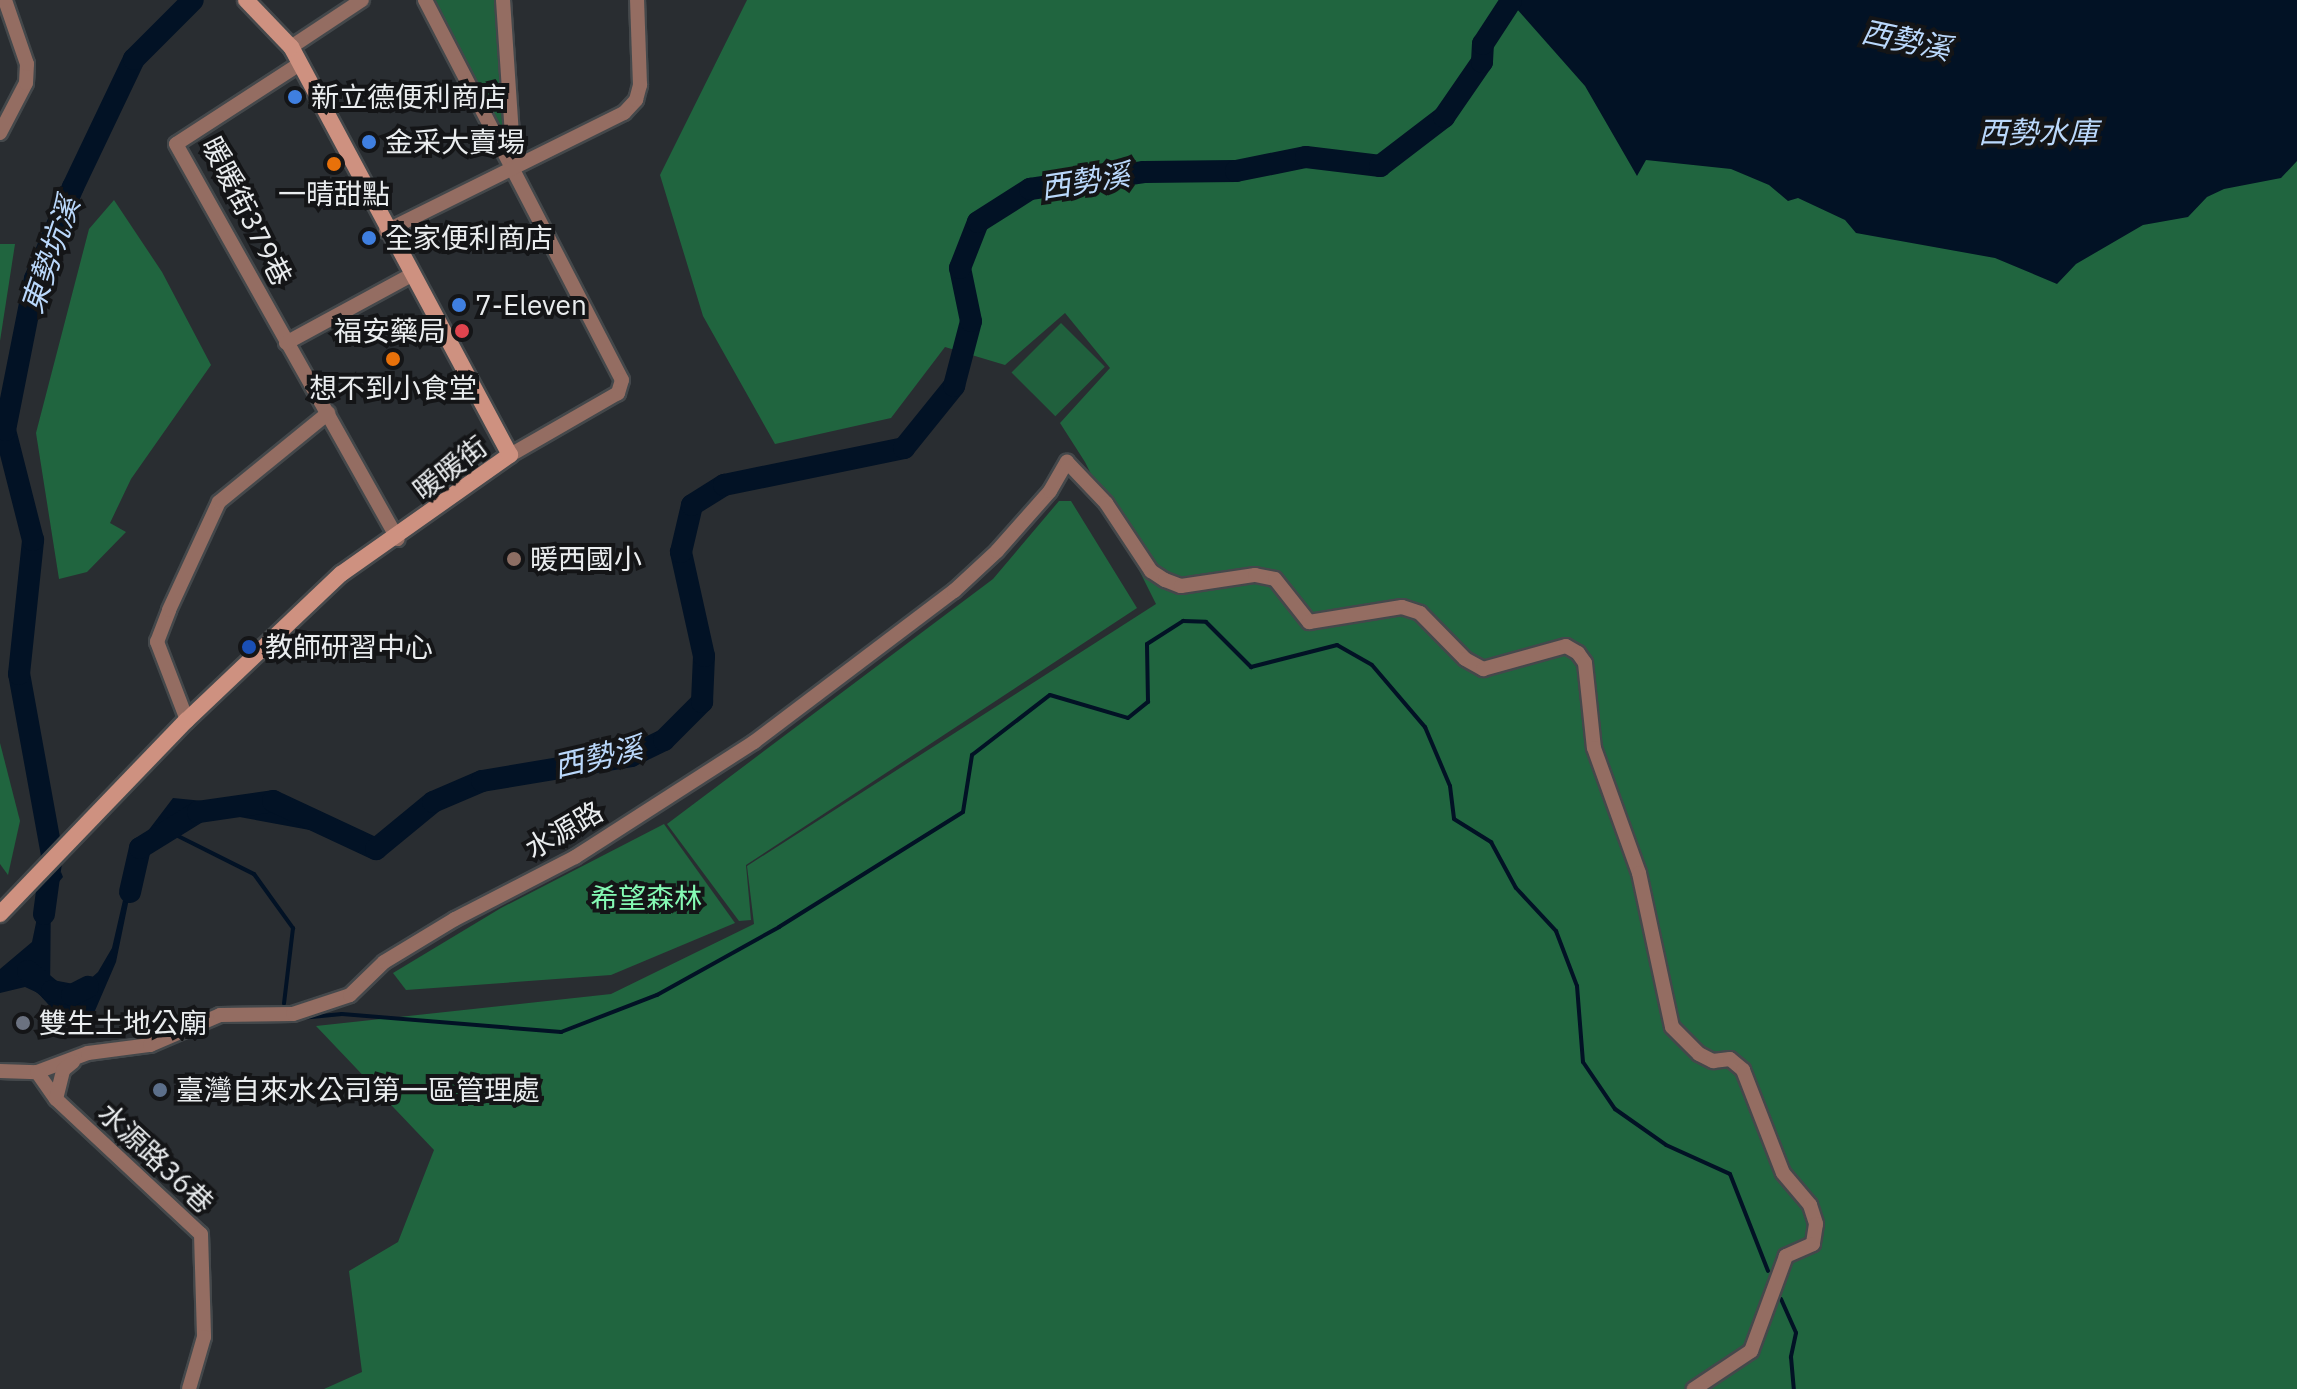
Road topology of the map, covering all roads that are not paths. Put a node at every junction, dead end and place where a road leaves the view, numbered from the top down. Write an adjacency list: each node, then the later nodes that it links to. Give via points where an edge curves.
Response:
1 (5, 0): 9 (street, via 27,64 26,83)
2 (362, 0): 7 (street)
3 (425, 0): 10 (street)
4 (503, 0): 10 (street)
5 (637, 0): 10 (street, via 636,100 624,113)
6 (248, 1): 7 (street, 暖暖街)
7 (291, 47): 8 (street, 暖暖街)
8 (298, 65): 11 (street, 暖暖街); 13 (street, 暖暖街379巷, via 176,144)
9 (0, 133)
10 (514, 168): 11 (street); 15 (street, via 622,380 618,393)
11 (386, 231): 12 (street, 暖暖街)
12 (411, 275): 13 (street); 15 (street, 暖暖街)
13 (286, 343): 14 (street, 暖暖街379巷)
14 (328, 413): 16 (street, 暖暖街379巷); 17 (street, via 219,502 175,596 157,642)
15 (510, 455): 16 (street, 暖暖街)
16 (398, 539): 17 (street, 暖暖街, via 341,574)
17 (187, 720): 18 (street, 暖暖街)
18 (0, 914)
19 (88, 1053): 21 (street, 水源路); 22 (street, via 63,1070); 24 (street, 水源路, via 150,1045 220,1015 293,1014 350,995 384,962 575,857 754,742 965,581 1050,491 1067,462 1106,503 1151,571 1165,580 1181,586 1255,575 1275,579 1309,622 1402,607 1420,613 1465,659 1483,669 1566,646 1585,663 1594,748 1639,873 1672,1027 1699,1054 1713,1061 1730,1059 1743,1070 1783,1173 1810,1205 1816,1224 1813,1244 1786,1256 1751,1351)
20 (0, 1071): 21 (street, 水源路)
21 (37, 1072): 22 (street, 水源路36巷)
22 (56, 1099): 23 (street, 水源路36巷, via 201,1234 204,1337)
23 (189, 1389)
24 (1694, 1389)

